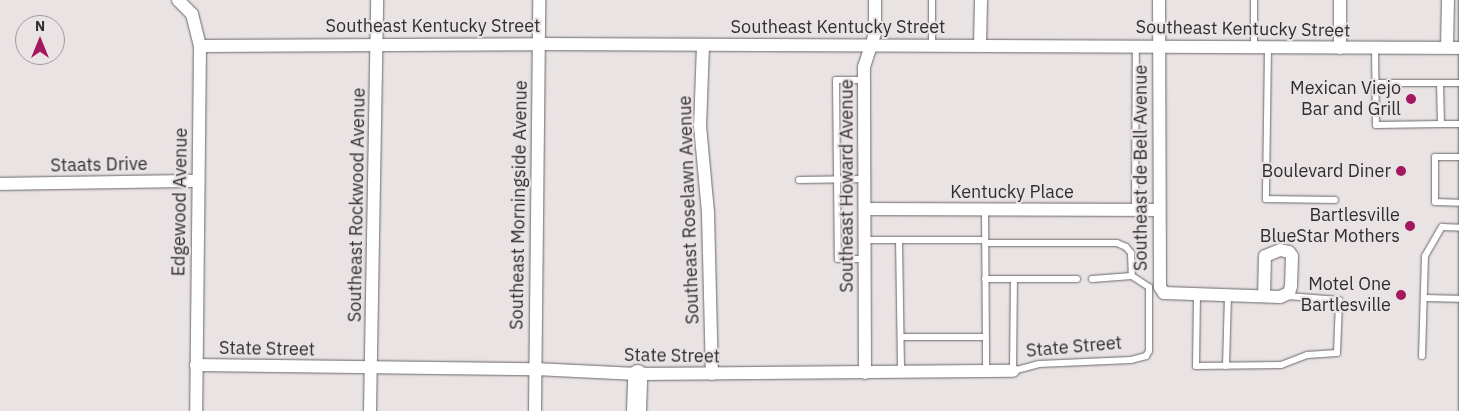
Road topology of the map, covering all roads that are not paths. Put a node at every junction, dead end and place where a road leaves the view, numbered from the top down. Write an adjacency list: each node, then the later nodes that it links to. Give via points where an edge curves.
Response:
1 (178, 0): 19 (street, Edgewood Avenue, via 192,14)
2 (377, 0): 12 (street, Southeast Rockwood Avenue)
3 (538, 0): 13 (street, Southeast Morningside Avenue)
4 (875, 0): 20 (street, Southeast Howard Avenue, via 875,33)
5 (932, 0): 15 (lane)
6 (981, 0): 16 (street)
7 (1159, 0): 18 (street, Southeast de Bell Avenue)
8 (1254, 0): 21 (lane)
9 (1340, 0): 24 (street)
10 (1448, 0): 23 (street)
11 (1471, 0): 26 (highway)
12 (378, 44): 13 (street, Southeast Kentucky Street); 19 (street, Southeast Kentucky Street); 67 (street, Southeast Rockwood Avenue)
13 (538, 44): 14 (street, Southeast Kentucky Street); 68 (street, Southeast Morningside Avenue)
14 (703, 44): 20 (street, Southeast Kentucky Street); 74 (street, Southeast Roselawn Avenue, via 700,126 708,213)
15 (932, 45): 16 (street, Southeast Kentucky Street); 20 (street, Southeast Kentucky Street)
16 (980, 45): 17 (street, Southeast Kentucky Street)
17 (1136, 45): 18 (street, Southeast Kentucky Street); 43 (lane)
18 (1158, 45): 21 (street, Southeast Kentucky Street); 44 (street, Southeast de Bell Avenue)
19 (200, 46): 37 (street, Edgewood Avenue)
20 (871, 46): 27 (street, Southeast Howard Avenue, via 864,67)
21 (1254, 46): 22 (street, Southeast Kentucky Street)
22 (1268, 47): 24 (street, Southeast Kentucky Street); 39 (lane, via 1266,199)
23 (1447, 47): 25 (street, Southeast Kentucky Street); 26 (street, Southeast Kentucky Street)
24 (1340, 48): 25 (street, Southeast Kentucky Street)
25 (1376, 48): 28 (lane)
26 (1474, 48): 29 (highway)
27 (864, 80): 34 (lane, via 836,80); 35 (street, Southeast Howard Avenue)
28 (1376, 83): 30 (lane); 31 (lane, via 1376,126)
29 (1471, 83): 30 (lane); 32 (highway)
30 (1440, 84): 31 (lane)
31 (1441, 124): 32 (lane)
32 (1471, 124): 33 (highway)
33 (1471, 157): 40 (highway); 40 (lane, via 1435,157 1435,202)
34 (837, 179): 35 (lane); 36 (lane); 49 (lane, via 838,259)
35 (866, 179): 41 (street, Southeast Howard Avenue)
36 (799, 180)
37 (198, 181): 38 (street, Staats Drive); 65 (street, Edgewood Avenue)
38 (0, 184)
39 (1335, 200)
40 (1471, 203): 45 (highway)
41 (866, 209): 42 (street, Kentucky Place); 46 (street, Southeast Howard Avenue)
42 (985, 210): 43 (street, Kentucky Place); 48 (lane)
43 (1135, 210): 44 (street, Kentucky Place)
44 (1159, 210): 55 (street, Southeast de Bell Avenue, via 1160,287 1164,293)
45 (1471, 228): 59 (lane, via 1442,227 1425,256); 60 (highway)
46 (866, 240): 47 (lane); 49 (street, Southeast Howard Avenue)
47 (899, 240): 48 (lane); 61 (lane)
48 (985, 241): 50 (lane, via 1117,243 1131,253); 51 (lane)
49 (866, 259): 71 (street, Southeast Howard Avenue)
50 (1132, 276): 54 (lane); 63 (lane, Southeast de Bell Avenue, via 1149,287 1150,342)
51 (985, 279): 52 (lane); 62 (lane)
52 (1014, 279): 53 (lane); 70 (lane)
53 (1077, 279)
54 (1092, 279)
55 (1197, 294): 56 (street, Southeast de Bell Avenue); 66 (lane, via 1196,366)
56 (1228, 295): 58 (street, Southeast de Bell Avenue); 66 (lane)
57 (1284, 295): 58 (street, Southeast de Bell Avenue); 58 (street, via 1291,286 1292,256 1280,250 1265,256); 66 (lane, via 1339,300 1337,353 1307,355 1281,365)
58 (1264, 296)
59 (1424, 298): 60 (lane); 64 (lane)
60 (1471, 299): 75 (highway)
61 (901, 337): 62 (lane); 72 (lane)
62 (986, 337): 69 (lane)
63 (1146, 356): 70 (lane, State Street, via 1122,361 1039,364)
64 (1422, 356)
65 (196, 365): 67 (street, State Street); 76 (street, Edgewood Avenue)
66 (1226, 366)
67 (370, 369): 68 (street, State Street); 77 (street, Southeast Rockwood Avenue)
68 (535, 369): 73 (street, State Street); 78 (street, Southeast Morningside Avenue)
69 (986, 372): 70 (street, State Street); 72 (street, State Street)
70 (1013, 372)
71 (865, 373): 72 (street, State Street); 74 (street, State Street)
72 (901, 373)
73 (637, 374): 74 (street, State Street); 79 (street)
74 (712, 374)
75 (1474, 382): 80 (highway)
76 (196, 411)
77 (370, 411)
78 (535, 411)
79 (636, 411)
80 (1471, 411)

